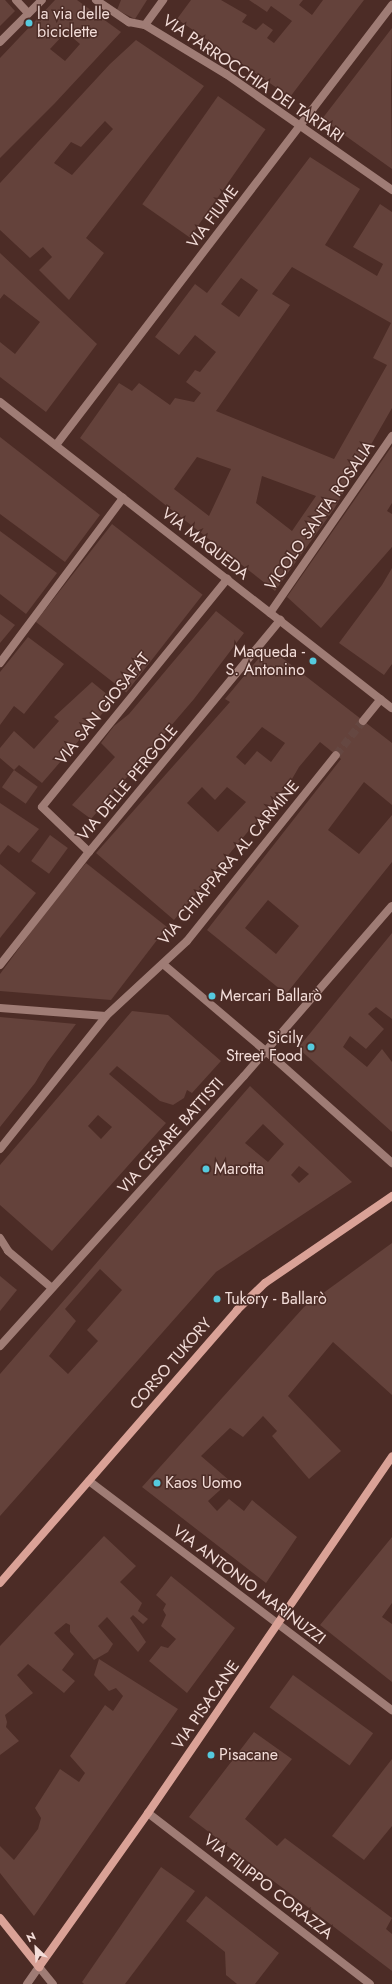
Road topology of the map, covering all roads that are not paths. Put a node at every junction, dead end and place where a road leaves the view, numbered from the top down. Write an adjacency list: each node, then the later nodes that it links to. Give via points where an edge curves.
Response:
1 (16, 0): 6 (street)
2 (42, 0): 6 (street)
3 (96, 0): 7 (street, VIA PARROCCHIA DEI TARTARI, via 128,22)
4 (163, 0): 7 (street)
5 (392, 5): 9 (street, VIA FIUME)
6 (28, 13): 8 (street)
7 (145, 25): 9 (street, VIA PARROCCHIA DEI TARTARI, via 226,74)
8 (0, 42)
9 (300, 126): 10 (street, VIA PARROCCHIA DEI TARTARI); 13 (street, VIA FIUME)
10 (392, 190)
11 (0, 402): 13 (street, VIA MAQUEDA)
12 (392, 436): 16 (street, VICOLO SANTA ROSALIA)
13 (56, 446): 14 (street, VIA MAQUEDA)
14 (123, 498): 15 (street, VIA MAQUEDA); 18 (street)
15 (227, 579): 16 (street, VIA MAQUEDA); 23 (street, VIA SAN GIOSAFAT, via 42,807)
16 (270, 613): 17 (street, VIA MAQUEDA)
17 (280, 620): 19 (street, VIA MAQUEDA); 23 (street, VIA DELLE PERGOLE)
18 (0, 663)
19 (381, 699): 20 (street, VIA MAQUEDA); 21 (street)
20 (392, 708)
21 (363, 721)
22 (336, 755): 25 (street, VIA CHIAPPARA AL CARMINE, via 198,928)
23 (89, 852): 26 (street, VIA DELLE PERGOLE)
24 (392, 906): 29 (street, VIA CESARE BATTISTI)
25 (163, 964): 28 (street, VIA CHIAPPARA AL CARMINE); 29 (street)
26 (0, 965)
27 (0, 1008): 28 (street)
28 (106, 1016): 30 (street, VIA CHIAPPARA AL CARMINE)
29 (265, 1051): 31 (street); 34 (street, VIA CESARE BATTISTI)
30 (0, 1149)
31 (392, 1163)
32 (392, 1196): 37 (street, CORSO TUKORY, via 265,1283 223,1326)
33 (0, 1238): 34 (street, via 8,1251)
34 (52, 1288): 35 (street, VIA CESARE BATTISTI)
35 (0, 1346)
36 (392, 1457): 39 (street, VIA PISACANE)
37 (89, 1481): 38 (street, CORSO TUKORY); 39 (street, VIA ANTONIO MARINUZZI)
38 (0, 1583)
39 (278, 1625): 40 (street, VIA ANTONIO MARINUZZI); 41 (street, VIA PISACANE)
40 (392, 1710)
41 (148, 1813): 43 (street, VIA PISACANE); 46 (street, VIA FILIPPO CORAZZA)
42 (0, 1918): 43 (street)
43 (39, 1967): 44 (street); 45 (street)
44 (27, 1984)
45 (53, 1984)
46 (370, 1984)

